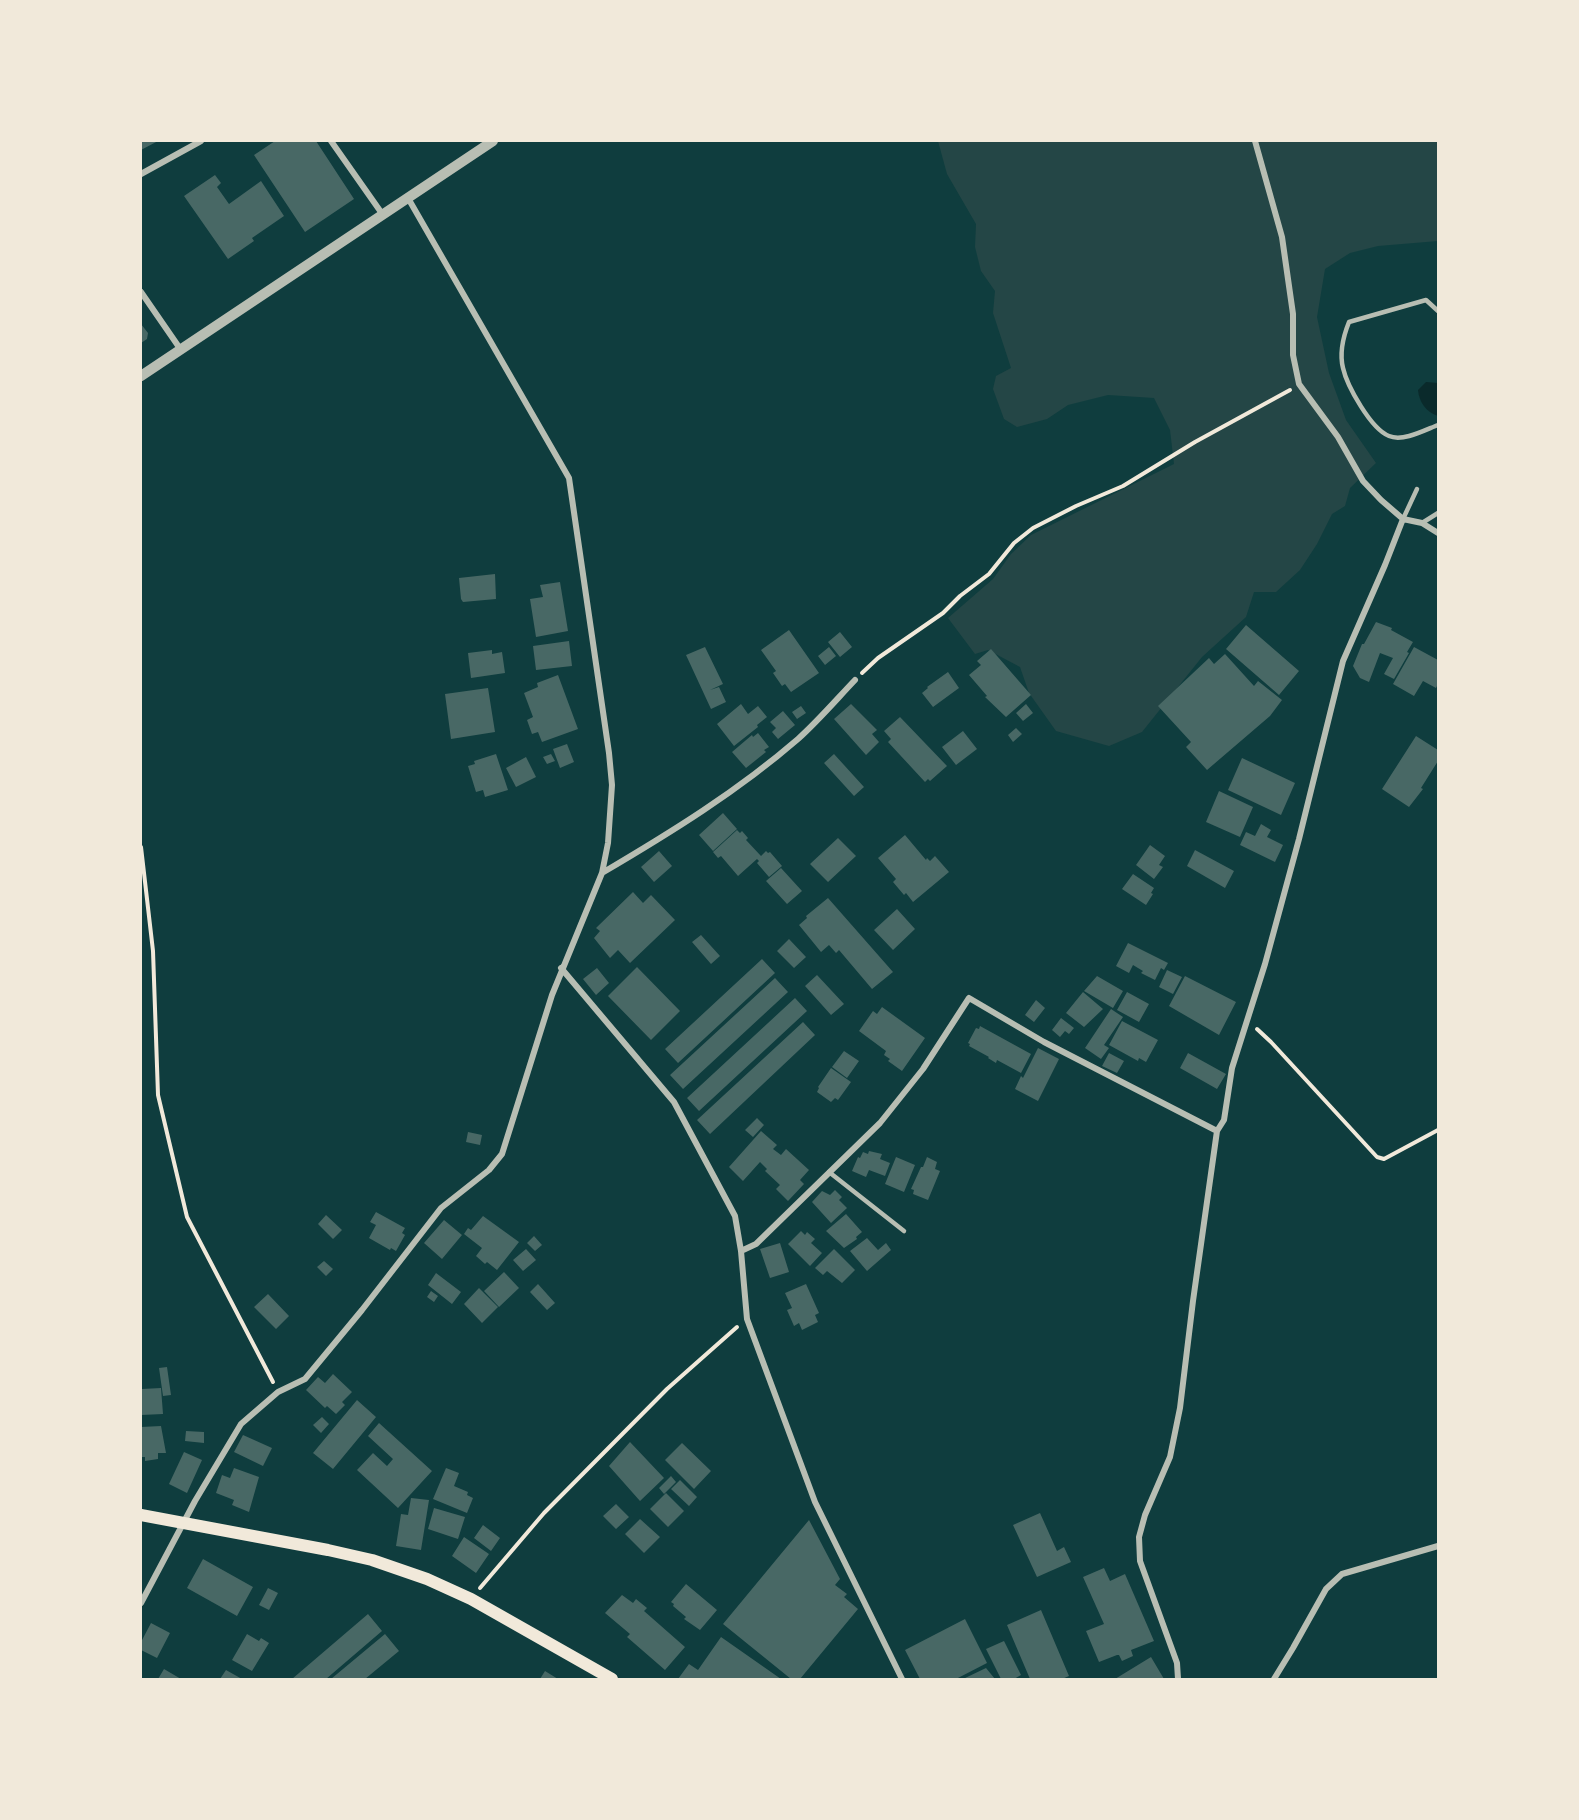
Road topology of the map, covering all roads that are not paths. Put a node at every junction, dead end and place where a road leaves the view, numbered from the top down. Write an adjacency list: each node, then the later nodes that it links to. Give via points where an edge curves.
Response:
1 (201, 141): 5 (street)
2 (331, 141): 7 (street)
3 (493, 141): 6 (street)
4 (1255, 141): 15 (street, via 1282,237 1299,384 1338,437 1363,481)
5 (141, 174)
6 (408, 198): 7 (street); 19 (street, via 569,478 612,785)
7 (383, 214): 10 (street)
8 (141, 292): 10 (street)
9 (1438, 311): 12 (lane, via 1426,300 1349,322 1342,340 1343,367 1352,392 1370,421 1389,436 1402,437)
10 (181, 350): 11 (street)
11 (141, 376)
12 (1438, 425)
13 (1417, 489): 15 (lane)
14 (1438, 513): 16 (lane)
15 (1403, 519): 16 (street); 21 (street, via 1343,661 1265,964 1232,1068 1224,1120)
16 (1422, 523): 17 (street)
17 (1438, 533)
18 (855, 680): 19 (street, via 800,738 759,771)
19 (602, 873): 20 (street)
20 (561, 968): 24 (street, via 674,1102 735,1216); 26 (street, via 502,1155 441,1208 305,1379 278,1392 241,1424)
21 (1217, 1131): 22 (street, via 1044,1042 969,998 923,1069 880,1123); 31 (street, via 1180,1408 1170,1457 1138,1537 1140,1561 1177,1663)
22 (829, 1172): 23 (lane); 24 (street, via 756,1244)
23 (904, 1231)
24 (741, 1251): 30 (street, via 747,1318 815,1502)
25 (141, 1515): 26 (main road)
26 (185, 1523): 28 (street); 29 (main road, via 372,1560 427,1580 471,1599)
27 (1438, 1546): 32 (street, via 1342,1574 1326,1589)
28 (141, 1603)
29 (610, 1678)
30 (902, 1679)
31 (1178, 1679)
32 (1274, 1679)

